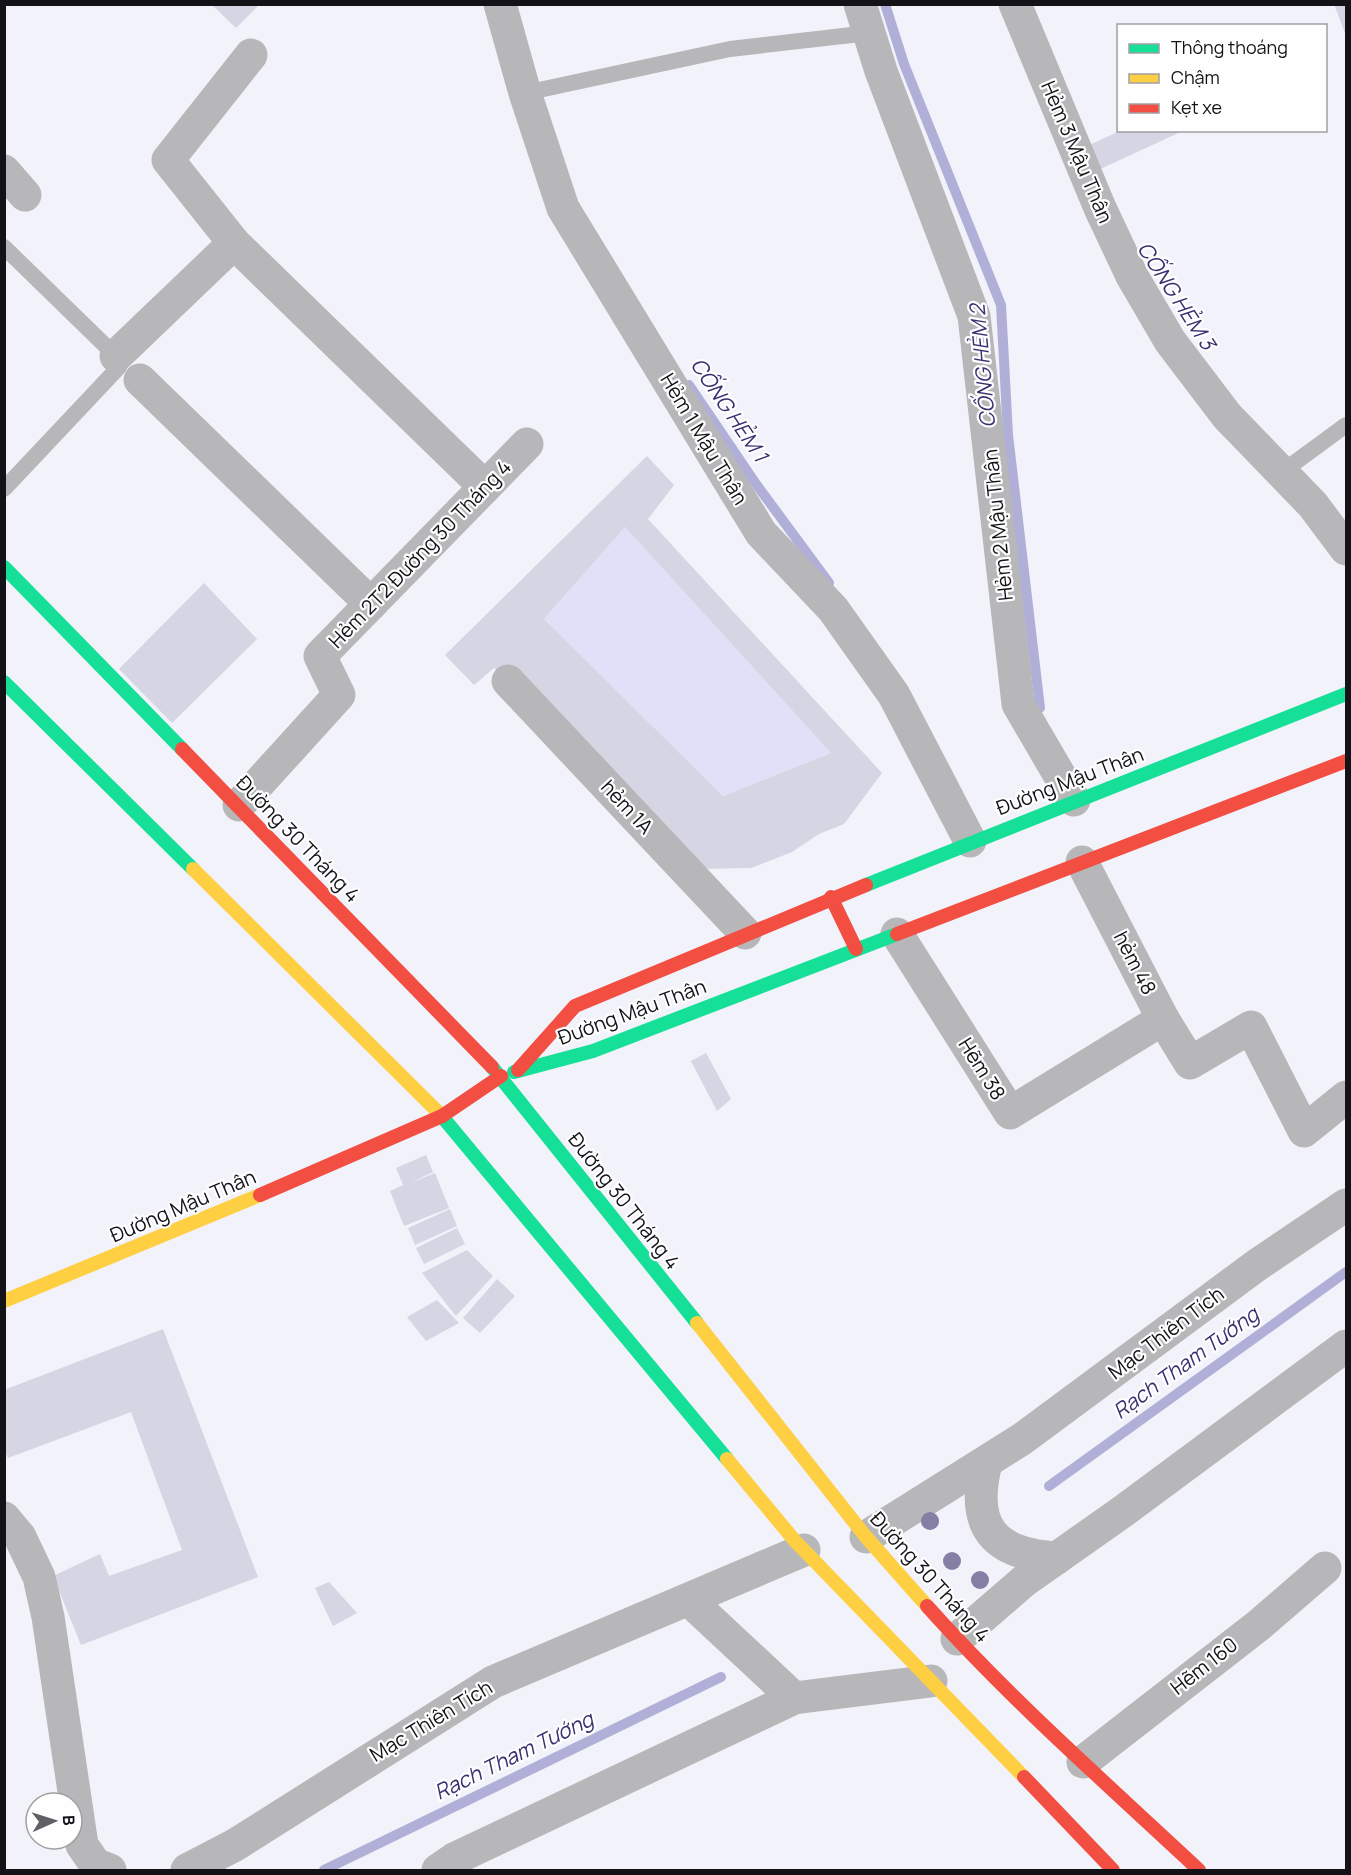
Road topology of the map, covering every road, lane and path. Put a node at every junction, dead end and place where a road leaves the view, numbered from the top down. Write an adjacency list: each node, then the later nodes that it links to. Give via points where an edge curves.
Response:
1 (500, 4): 5 (street, Hẻm 1 Mậu Thân)
2 (1015, 4): 12 (street, Hẻm 3 Mậu Thân, via 1132,276 1170,341 1227,416)
3 (865, 19): 5 (lane); 22 (street, Hẻm 2 Mậu Thân, via 974,316 1018,704)
4 (251, 55): 6 (street, via 168,160)
5 (535, 91): 24 (street, Hẻm 1 Mậu Thân, via 563,208 761,533 834,609 894,694)
6 (234, 243): 8 (street); 13 (street)
7 (4, 247): 8 (lane)
8 (116, 356): 14 (lane, via 119,367)
9 (140, 380): 17 (street)
10 (1347, 425): 12 (lane)
11 (528, 444): 13 (street, Hẻm 2T2 Đường 30 Tháng 4)
12 (1282, 472): 15 (street, Hẻm 3 Mậu Thân)
13 (485, 487): 17 (street, Hẻm 2T2 Đường 30 Tháng 4)
14 (4, 489)
15 (1347, 549)
16 (4, 567): 23 (main road, Đường 30 Tháng 4)
17 (371, 604): 23 (street, Hẻm 2T2 Đường 30 Tháng 4, via 320,656 339,695)
18 (508, 681): 27 (street, hẻm 1A)
19 (4, 682): 34 (main road)
20 (1347, 694): 22 (main road, Đường Mậu Thân)
21 (1347, 761): 25 (main road, Đường Mậu Thân)
22 (1074, 800): 24 (main road, Đường Mậu Thân)
23 (239, 805): 32 (main road, Đường 30 Tháng 4)
24 (970, 840): 26 (main road, Đường Mậu Thân)
25 (1082, 862): 28 (main road, Đường Mậu Thân); 30 (street, hẻm 48)
26 (831, 897): 27 (main road, Đường Mậu Thân); 29 (main road)
27 (745, 933): 31 (main road, Đường Mậu Thân, via 575,1006)
28 (897, 934): 29 (main road, Đường Mậu Thân); 30 (street, Hẽm 38, via 1010,1113)
29 (856, 949): 31 (main road, Đường Mậu Thân, via 592,1051)
30 (1164, 1019): 33 (street, hẻm 48, via 1190,1062 1251,1027 1304,1131)
31 (518, 1070): 32 (main road, Đường Mậu Thân)
32 (501, 1076): 34 (main road, Đường Mậu Thân); 40 (main road, Đường 30 Tháng 4)
33 (1347, 1097)
34 (442, 1116): 36 (main road, Đường Mậu Thân); 41 (main road)
35 (1347, 1205): 38 (street, Mạc Thiên Tích, via 1257,1265)
36 (4, 1301)
37 (1347, 1346): 42 (street)
38 (986, 1462): 40 (street, Mạc Thiên Tích); 42 (street, via 980,1487 981,1512 993,1538 1031,1556)
39 (4, 1518): 49 (street, via 20,1537 39,1577 82,1845 94,1864)
40 (866, 1537): 45 (main road, Đường 30 Tháng 4)
41 (804, 1550): 44 (street, Mạc Thiên Tích); 46 (main road)
42 (1057, 1558): 45 (street)
43 (1325, 1568): 48 (street, Hẽm 160, via 1259,1625)
44 (690, 1601): 47 (street); 50 (street, Mạc Thiên Tích, via 493,1682 235,1845)
45 (957, 1639): 48 (main road, Đường 30 Tháng 4)
46 (931, 1681): 47 (street); 52 (main road)
47 (794, 1698): 51 (street)
48 (1083, 1762): 53 (main road, Đường 30 Tháng 4)
49 (110, 1870)
50 (188, 1870)
51 (438, 1870)
52 (1113, 1870)
53 (1200, 1870)

